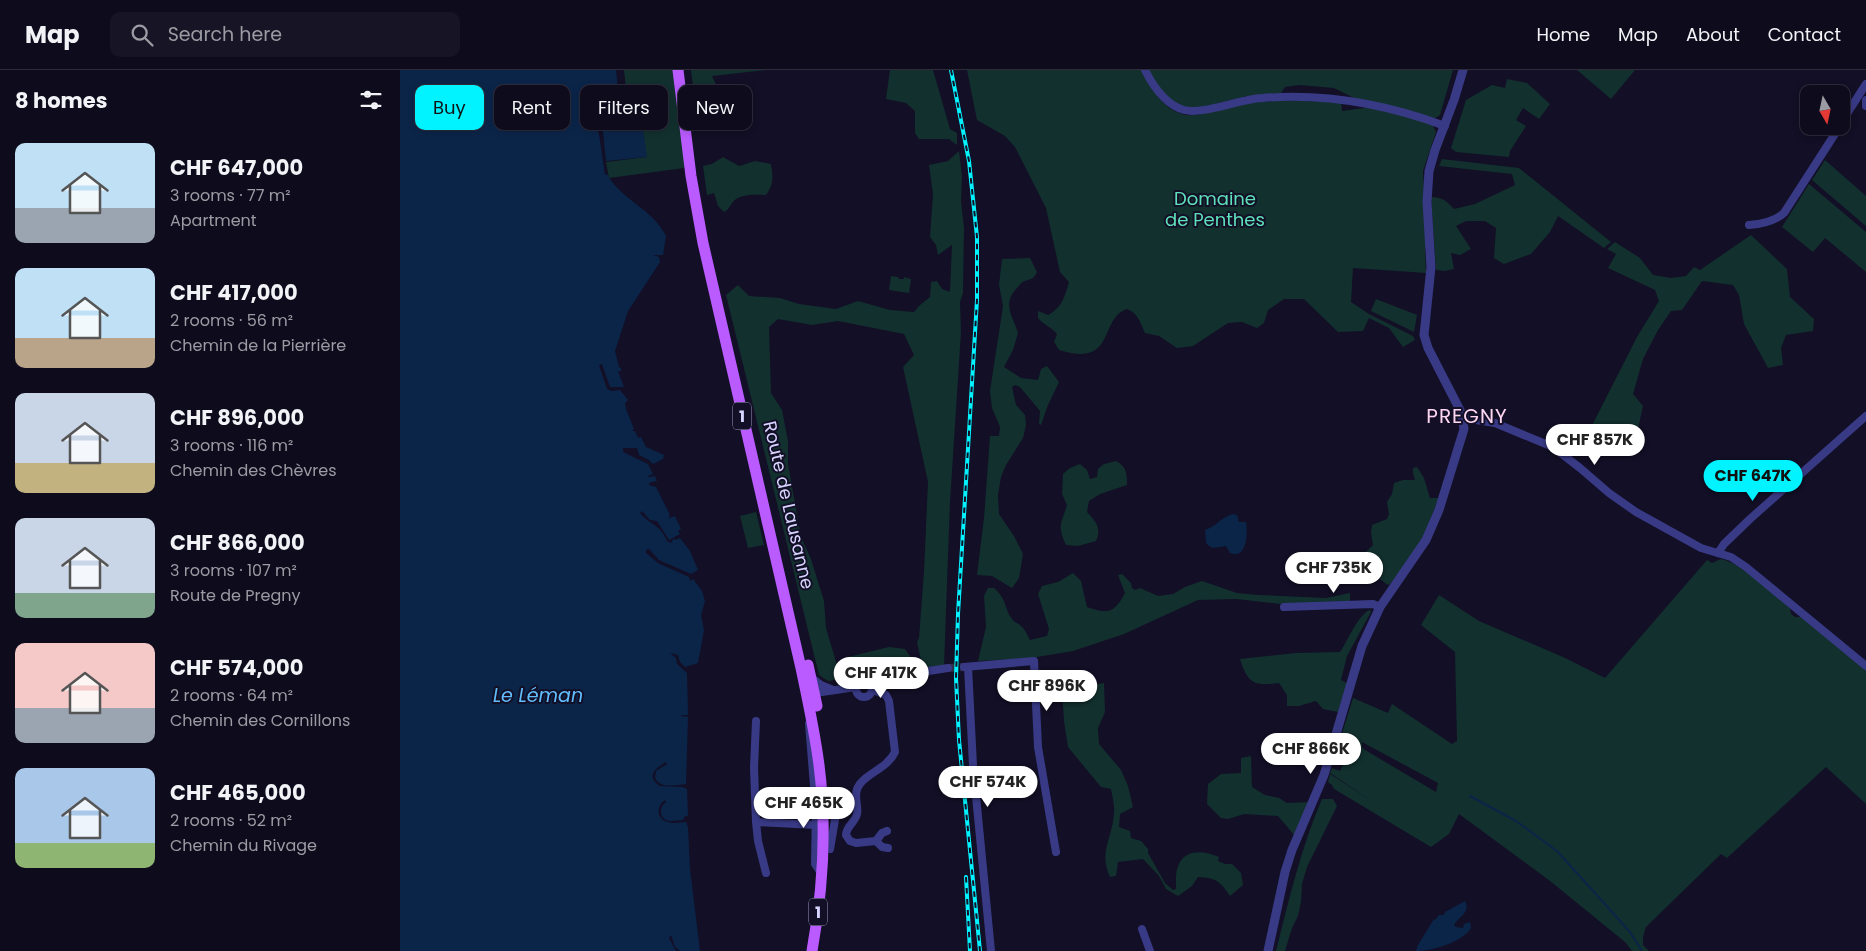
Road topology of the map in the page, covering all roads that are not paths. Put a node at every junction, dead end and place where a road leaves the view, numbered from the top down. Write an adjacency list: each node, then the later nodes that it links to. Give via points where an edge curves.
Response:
1 (678, 70): 23 (main road, Route de Lausanne / 1, via 708,266)
2 (686, 70): 19 (main road, Route de Lausanne / 1, via 710,240)
3 (1145, 70): 9 (street, via 1161,94 1186,110 1252,99 1338,98 1410,114)
4 (1463, 70): 9 (street)
5 (1866, 84): 8 (street)
6 (1866, 100): 7 (street)
7 (1866, 106)
8 (1850, 110)
9 (1444, 126): 13 (street, via 1427,185 1431,269 1424,335)
10 (1835, 135): 11 (street, via 1784,213 1768,221)
11 (1749, 224)
12 (1866, 416): 14 (street, via 1750,519)
13 (1464, 418): 14 (street, via 1495,424 1553,447 1636,512 1701,548); 16 (street, via 1464,429 1429,534)
14 (1718, 553): 17 (street, via 1746,567)
15 (1284, 607): 16 (street, via 1373,604)
16 (1380, 607): 41 (street, via 1362,646 1324,775 1292,850)
17 (1866, 666)
18 (948, 668): 21 (street, via 883,678)
19 (811, 677): 22 (street); 23 (main road, Route de Lausanne / 1)
20 (856, 687): 21 (street, via 861,681 866,681); 21 (street, via 857,694 863,698 871,695); 22 (street)
21 (872, 687): 26 (street, via 886,695 889,701 895,752 888,763 860,784)
22 (833, 690): 23 (street)
23 (811, 694): 24 (main road, Route de Lausanne / 1); 32 (main road, Route de Lausanne / 1, via 826,766)
24 (812, 716): 28 (street, Route de Lausanne, via 808,736); 35 (main road, Route de Lausanne / 1, via 822,795)
25 (756, 721): 27 (street)
26 (856, 805): 30 (street, via 858,813 846,831 847,837 853,843); 32 (street, via 841,803)
27 (756, 822): 28 (street); 34 (street)
28 (816, 825): 35 (street, Route de Lausanne, via 815,864)
29 (887, 831): 30 (street)
30 (876, 840): 31 (street)
31 (888, 848)
32 (830, 849): 38 (main road, Route de Lausanne / 1)
33 (1056, 852): 39 (street, via 1038,747 1034,661 966,667)
34 (766, 873)
35 (821, 874): 37 (main road, Route de Lausanne / 1)
36 (1142, 929): 40 (street)
37 (812, 951)
38 (819, 951)
39 (992, 951)
40 (1150, 951)
41 (1268, 951)

